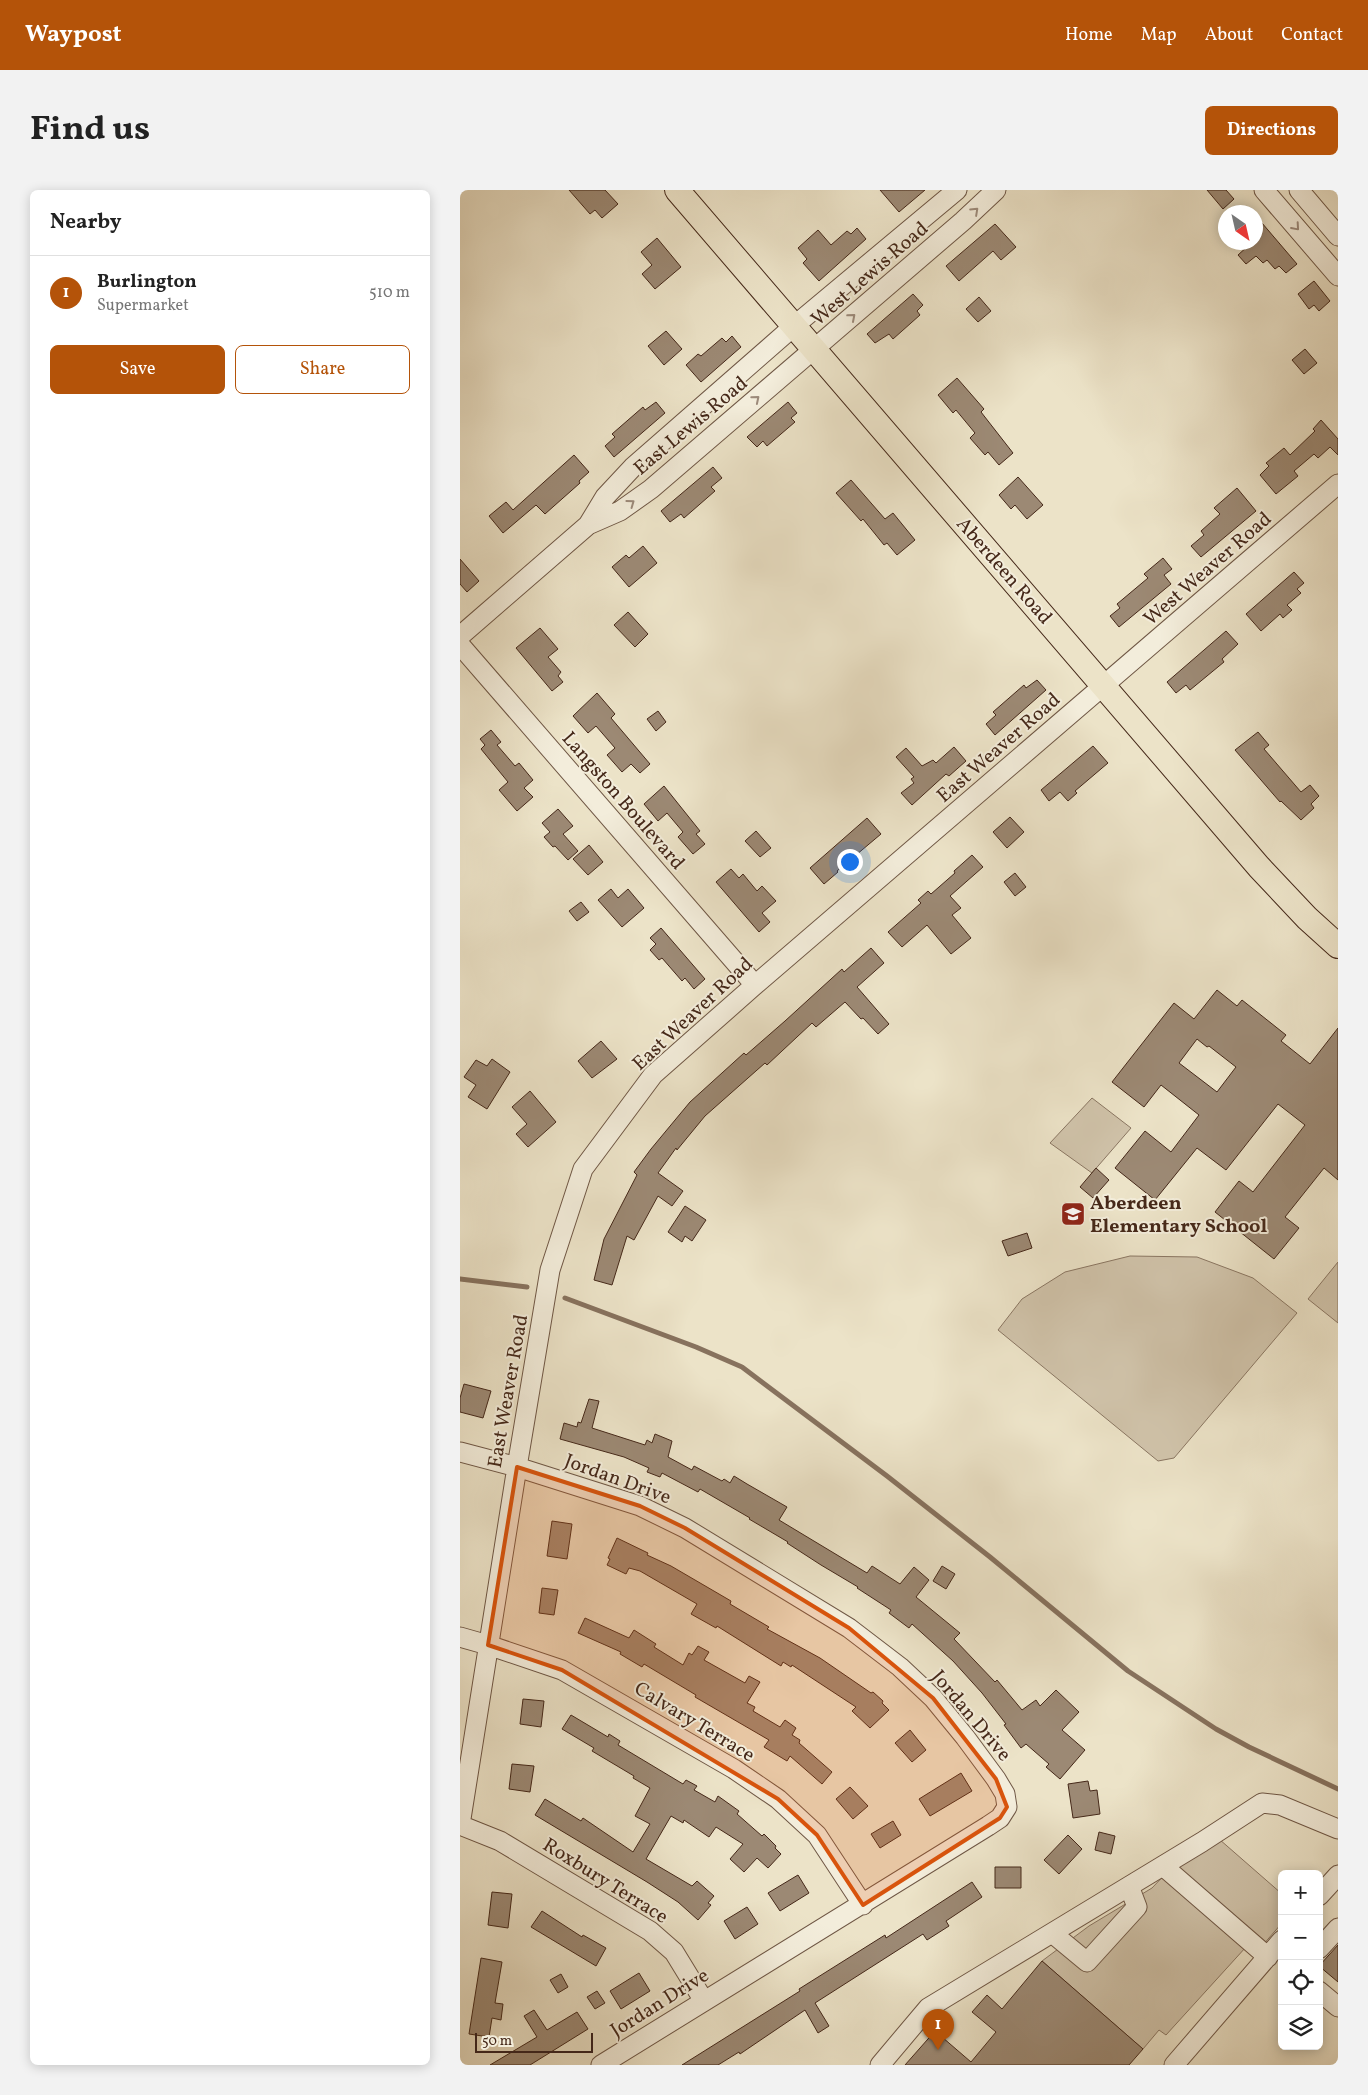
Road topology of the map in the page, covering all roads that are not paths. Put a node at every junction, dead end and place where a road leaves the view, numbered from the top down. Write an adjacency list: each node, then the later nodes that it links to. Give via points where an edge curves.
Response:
1 (677, 190): 8 (main road, Aberdeen Road)
2 (957, 190): 8 (street, West Lewis Road)
3 (996, 190): 9 (street, West Lewis Road, one-way to 3)
4 (1264, 190): 7 (street, one-way to 7)
5 (1299, 190): 6 (street)
6 (1338, 236)
7 (1338, 276)
8 (794, 326): 9 (main road, Aberdeen Road); 11 (street, East Lewis Road, via 633,467 605,497)
9 (815, 349): 11 (street, East Lewis Road, one-way to 9, via 620,511 651,488); 14 (main road, Aberdeen Road)
10 (1338, 484): 14 (street, West Weaver Road)
11 (588, 526): 12 (street, East Lewis Road)
12 (460, 636)
13 (460, 645): 16 (street, Langston Boulevard)
14 (1105, 686): 15 (main road, Aberdeen Road, via 1292,903); 16 (street, East Weaver Road)
15 (1338, 946)
16 (755, 985): 18 (street, East Weaver Road, via 653,1076 583,1169 550,1270)
17 (460, 1452): 18 (street, Jordan Drive)
18 (517, 1467): 20 (street, East Weaver Road); 27 (street, Jordan Drive, via 640,1506 685,1528 849,1628 900,1667 933,1698 965,1736 1005,1794 1007,1807 1004,1812 988,1826)
19 (460, 1637): 20 (street, Calvary Terrace)
20 (488, 1645): 21 (street, East Weaver Road); 27 (street, Calvary Terrace, via 562,1670 734,1769 778,1799 817,1835)
21 (460, 1825): 33 (street, Roxbury Terrace, via 500,1842 650,1931 674,1952)
22 (1338, 1828): 23 (street, via 1280,1805 1262,1803)
23 (1162, 1866): 25 (street); 31 (street)
24 (1338, 1875): 26 (street)
25 (1129, 1886): 29 (street); 29 (street, via 1137,1907 1087,1962)
26 (1323, 1892)
27 (862, 1905): 33 (street, Jordan Drive)
28 (1338, 1928): 30 (street)
29 (1052, 1933): 36 (street, via 928,2008)
30 (1323, 1945)
31 (1276, 1952): 37 (street)
32 (1323, 1994): 34 (street)
33 (704, 2001): 35 (street, Jordan Drive)
34 (1338, 2007)
35 (601, 2065)
36 (880, 2065)
37 (1174, 2065)

